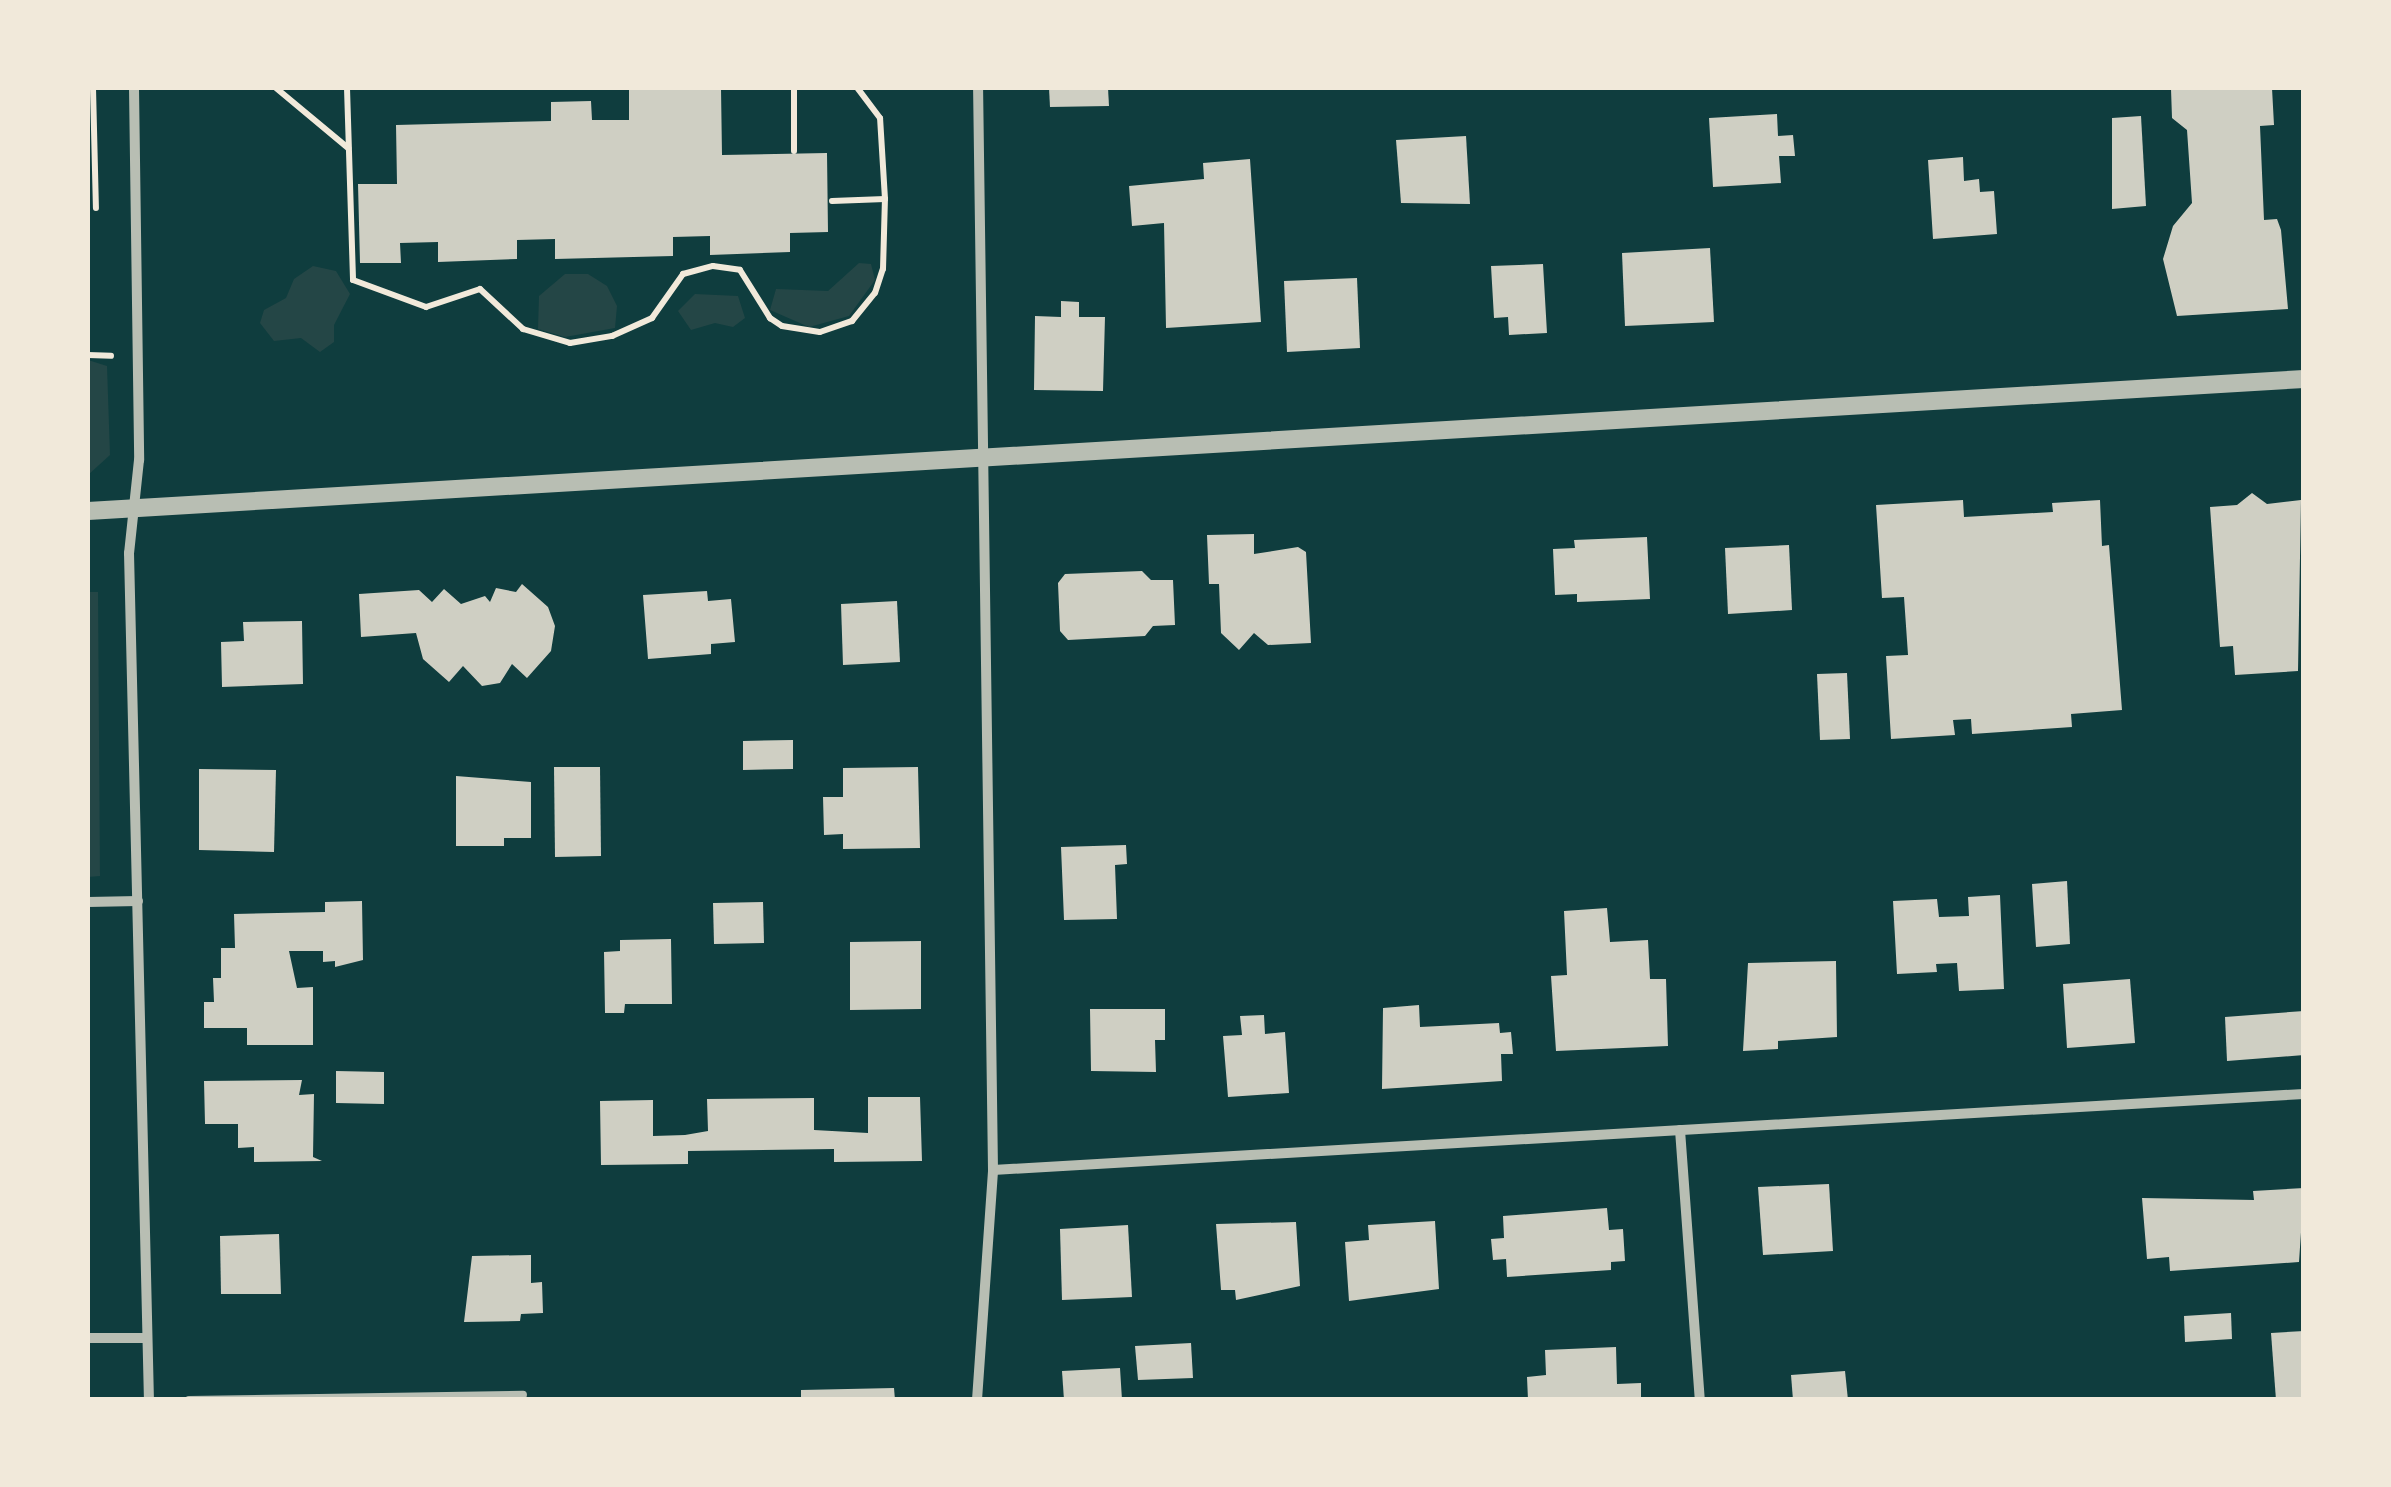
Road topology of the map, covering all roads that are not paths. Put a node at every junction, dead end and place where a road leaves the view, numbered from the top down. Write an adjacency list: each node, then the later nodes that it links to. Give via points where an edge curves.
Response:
1 (134, 88): 5 (street)
2 (978, 88): 4 (street)
3 (2304, 379): 4 (street)
4 (982, 460): 5 (street); 11 (street)
5 (134, 508): 6 (street); 7 (street, via 129,553)
6 (88, 511)
7 (138, 901): 8 (street); 13 (street)
8 (88, 902)
9 (2304, 1094): 10 (street)
10 (1680, 1130): 11 (street); 18 (street)
11 (992, 1170): 17 (street)
12 (88, 1338): 13 (street)
13 (146, 1338): 15 (street)
14 (523, 1395): 16 (lane)
15 (148, 1400)
16 (189, 1400)
17 (978, 1400)
18 (1700, 1400)

